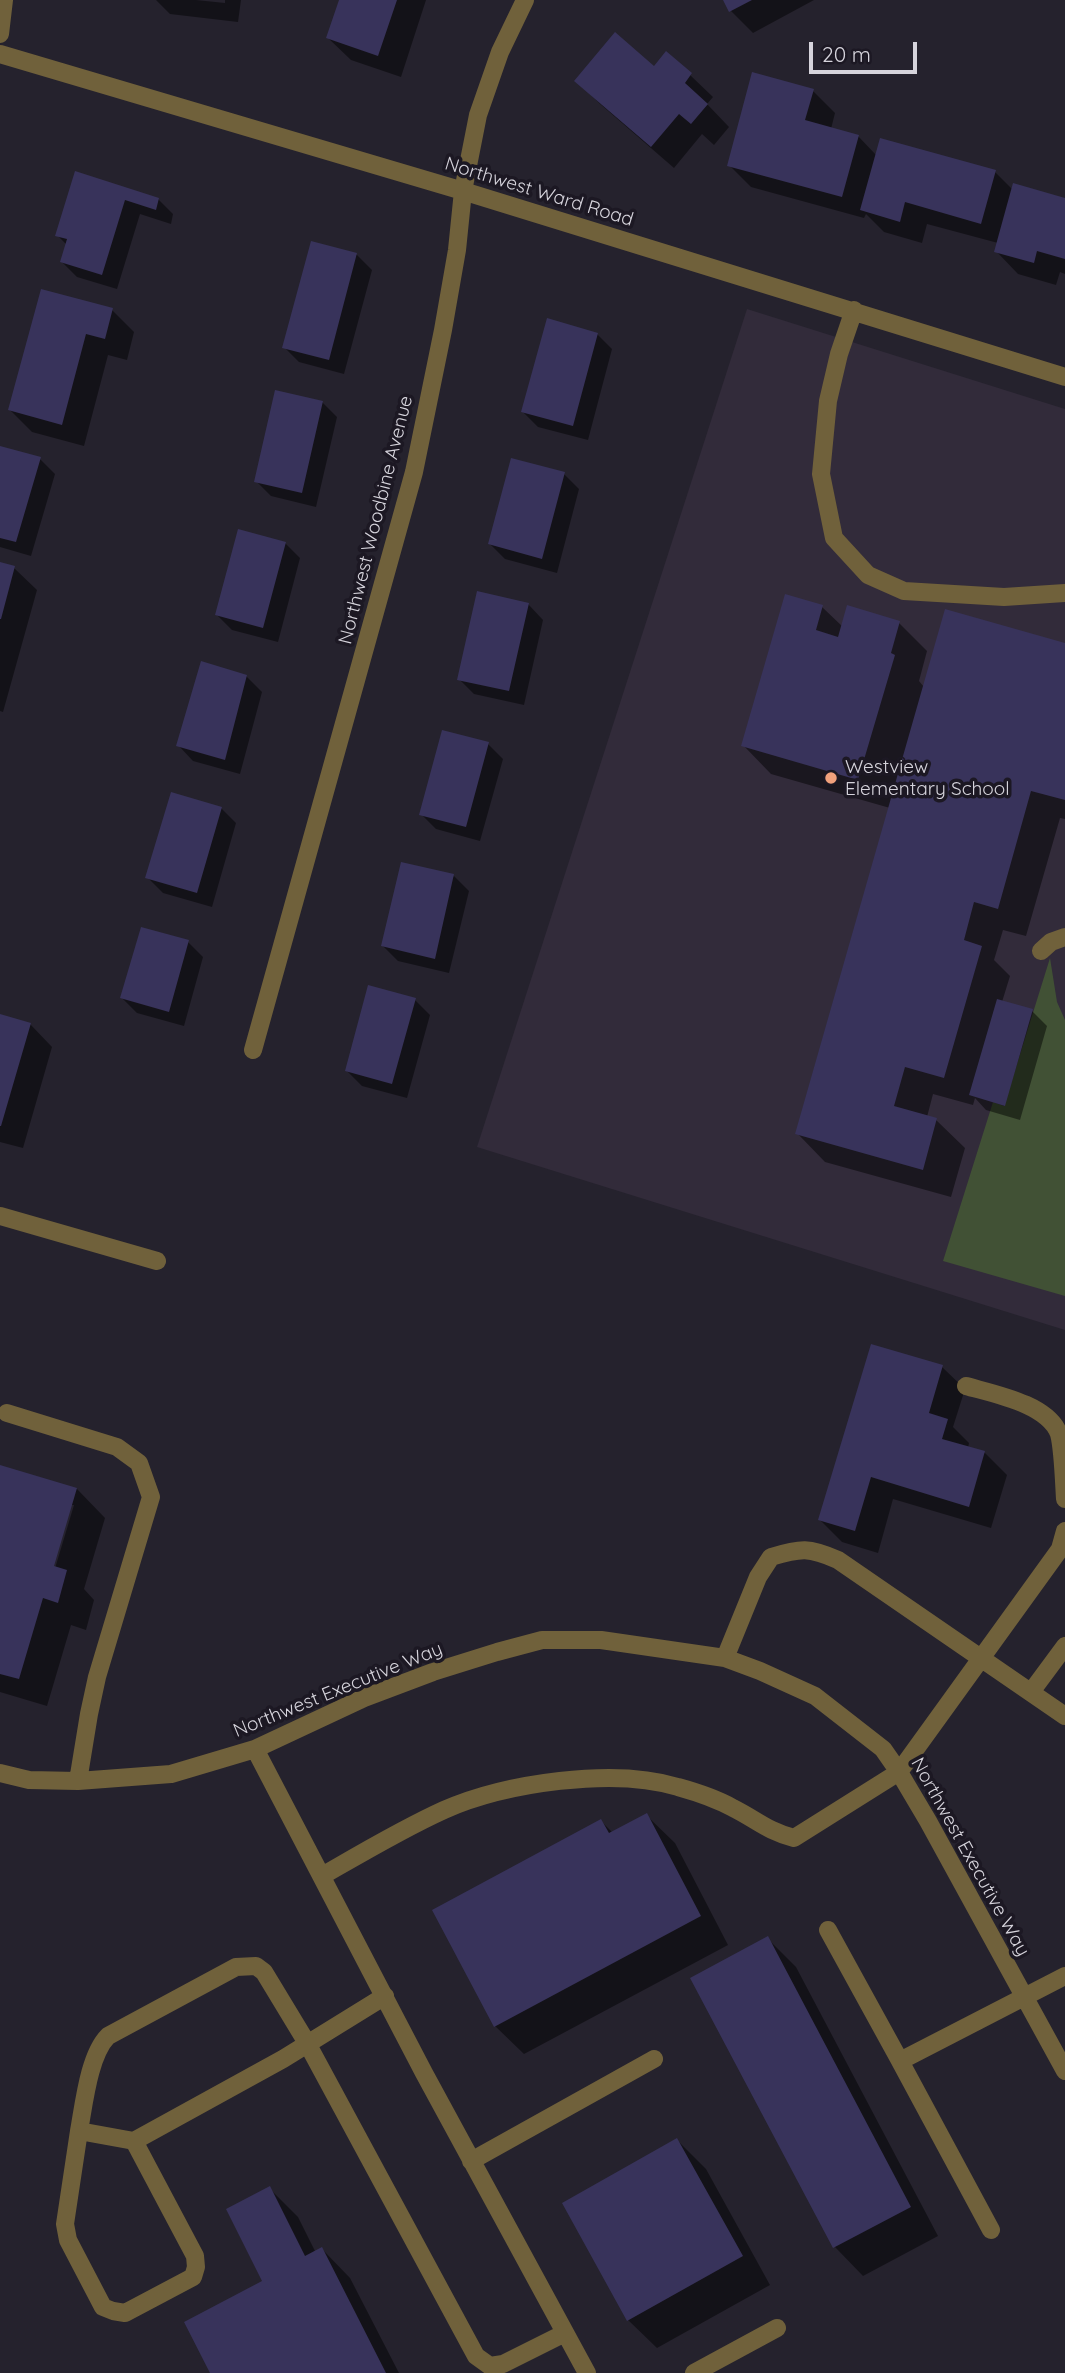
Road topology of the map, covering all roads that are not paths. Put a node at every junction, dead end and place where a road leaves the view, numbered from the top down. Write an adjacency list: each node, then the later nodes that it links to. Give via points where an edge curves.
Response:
1 (4, 0): 3 (street)
2 (525, 0): 5 (street, Northwest Woodbine Avenue, via 500,51 478,115)
3 (0, 34)
4 (0, 54): 5 (street, Northwest Ward Road)
5 (463, 191): 6 (street, Northwest Ward Road); 11 (street, Northwest Woodbine Avenue, via 443,330 414,472)
6 (854, 310): 7 (street, Northwest Ward Road); 8 (street, via 828,401 821,474 834,538 868,575 904,592 1004,597)
7 (1065, 377)
8 (1065, 593)
9 (1065, 937): 10 (street)
10 (1041, 951)
11 (253, 1050)
12 (0, 1216): 13 (street)
13 (158, 1261)
14 (966, 1386): 16 (street, via 1022,1403 1046,1416 1059,1434)
15 (7, 1413): 26 (street, via 117,1447 139,1462 151,1497 97,1677)
16 (1065, 1499)
17 (1065, 1531): 19 (street, via 1060,1549)
18 (1065, 1646): 21 (street)
19 (982, 1657): 20 (street, via 838,1560 814,1549 771,1557 758,1577); 21 (street); 24 (street)
20 (725, 1658): 23 (street, Northwest Executive Way, via 601,1640 542,1640 364,1698); 24 (street, Northwest Executive Way, via 815,1696 883,1749)
21 (1031, 1692): 22 (street)
22 (1065, 1716)
23 (256, 1749): 26 (street, Northwest Executive Way, via 171,1774); 27 (street)
24 (900, 1772): 27 (street, via 794,1838 677,1786 592,1777 513,1788 446,1809); 31 (street, Northwest Executive Way)
25 (0, 1773): 26 (street, Northwest Executive Way, via 29,1780)
26 (78, 1781)
27 (322, 1876): 30 (street)
28 (828, 1930): 34 (street)
29 (1065, 1976): 31 (street)
30 (385, 1996): 32 (street); 38 (street)
31 (1024, 1997): 34 (street); 35 (street, Northwest Executive Way)
32 (307, 2043): 36 (street, via 264,1972 256,1966 236,1967 103,2041 86,2091); 37 (street); 41 (street, via 476,2356 490,2366 503,2364)
33 (654, 2059): 38 (street)
34 (900, 2061): 39 (street)
35 (1065, 2071)
36 (79, 2131): 37 (street); 37 (street, via 65,2224 68,2240 103,2307 125,2313 193,2277 196,2267 195,2256)
37 (134, 2141)
38 (471, 2161): 41 (street)
39 (990, 2230)
40 (777, 2328): 43 (street)
41 (565, 2333): 42 (street)
42 (587, 2373)
43 (694, 2373)

